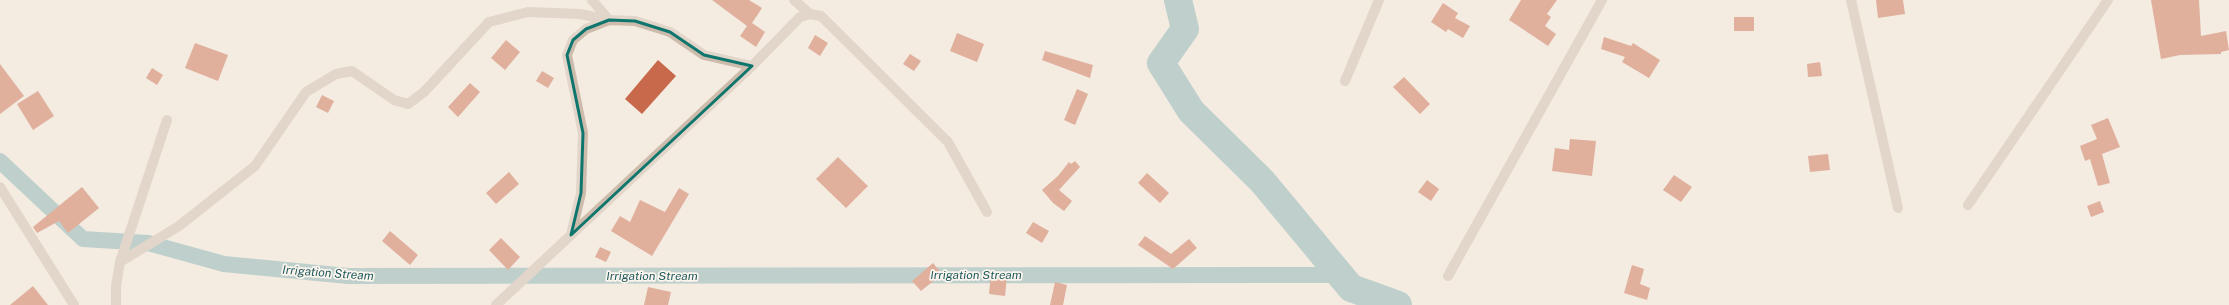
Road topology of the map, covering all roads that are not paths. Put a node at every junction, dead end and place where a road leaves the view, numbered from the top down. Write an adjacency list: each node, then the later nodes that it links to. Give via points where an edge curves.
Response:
1 (592, 0): 8 (street)
2 (794, 0): 7 (street)
3 (1379, 0): 10 (street)
4 (1602, 0): 18 (street)
5 (1851, 0): 14 (street)
6 (2108, 0): 13 (street)
7 (810, 14): 9 (street, via 800,17); 15 (street, via 821,16 948,142)
8 (609, 20): 9 (street, via 635,21 670,32 704,56); 16 (street, via 586,29 573,40 567,55 583,133 581,193); 17 (street, via 580,14 528,12 489,22 424,92 408,104 394,100 352,71 336,74 306,92 256,166 179,226)
9 (752, 66): 16 (street)
10 (1345, 81)
11 (168, 120): 17 (street)
12 (0, 187): 19 (street)
13 (1968, 205)
14 (1898, 208)
15 (987, 212)
16 (571, 235): 21 (street)
17 (120, 262): 20 (street)
18 (1448, 276)
19 (74, 305)
20 (116, 305)
21 (496, 305)

